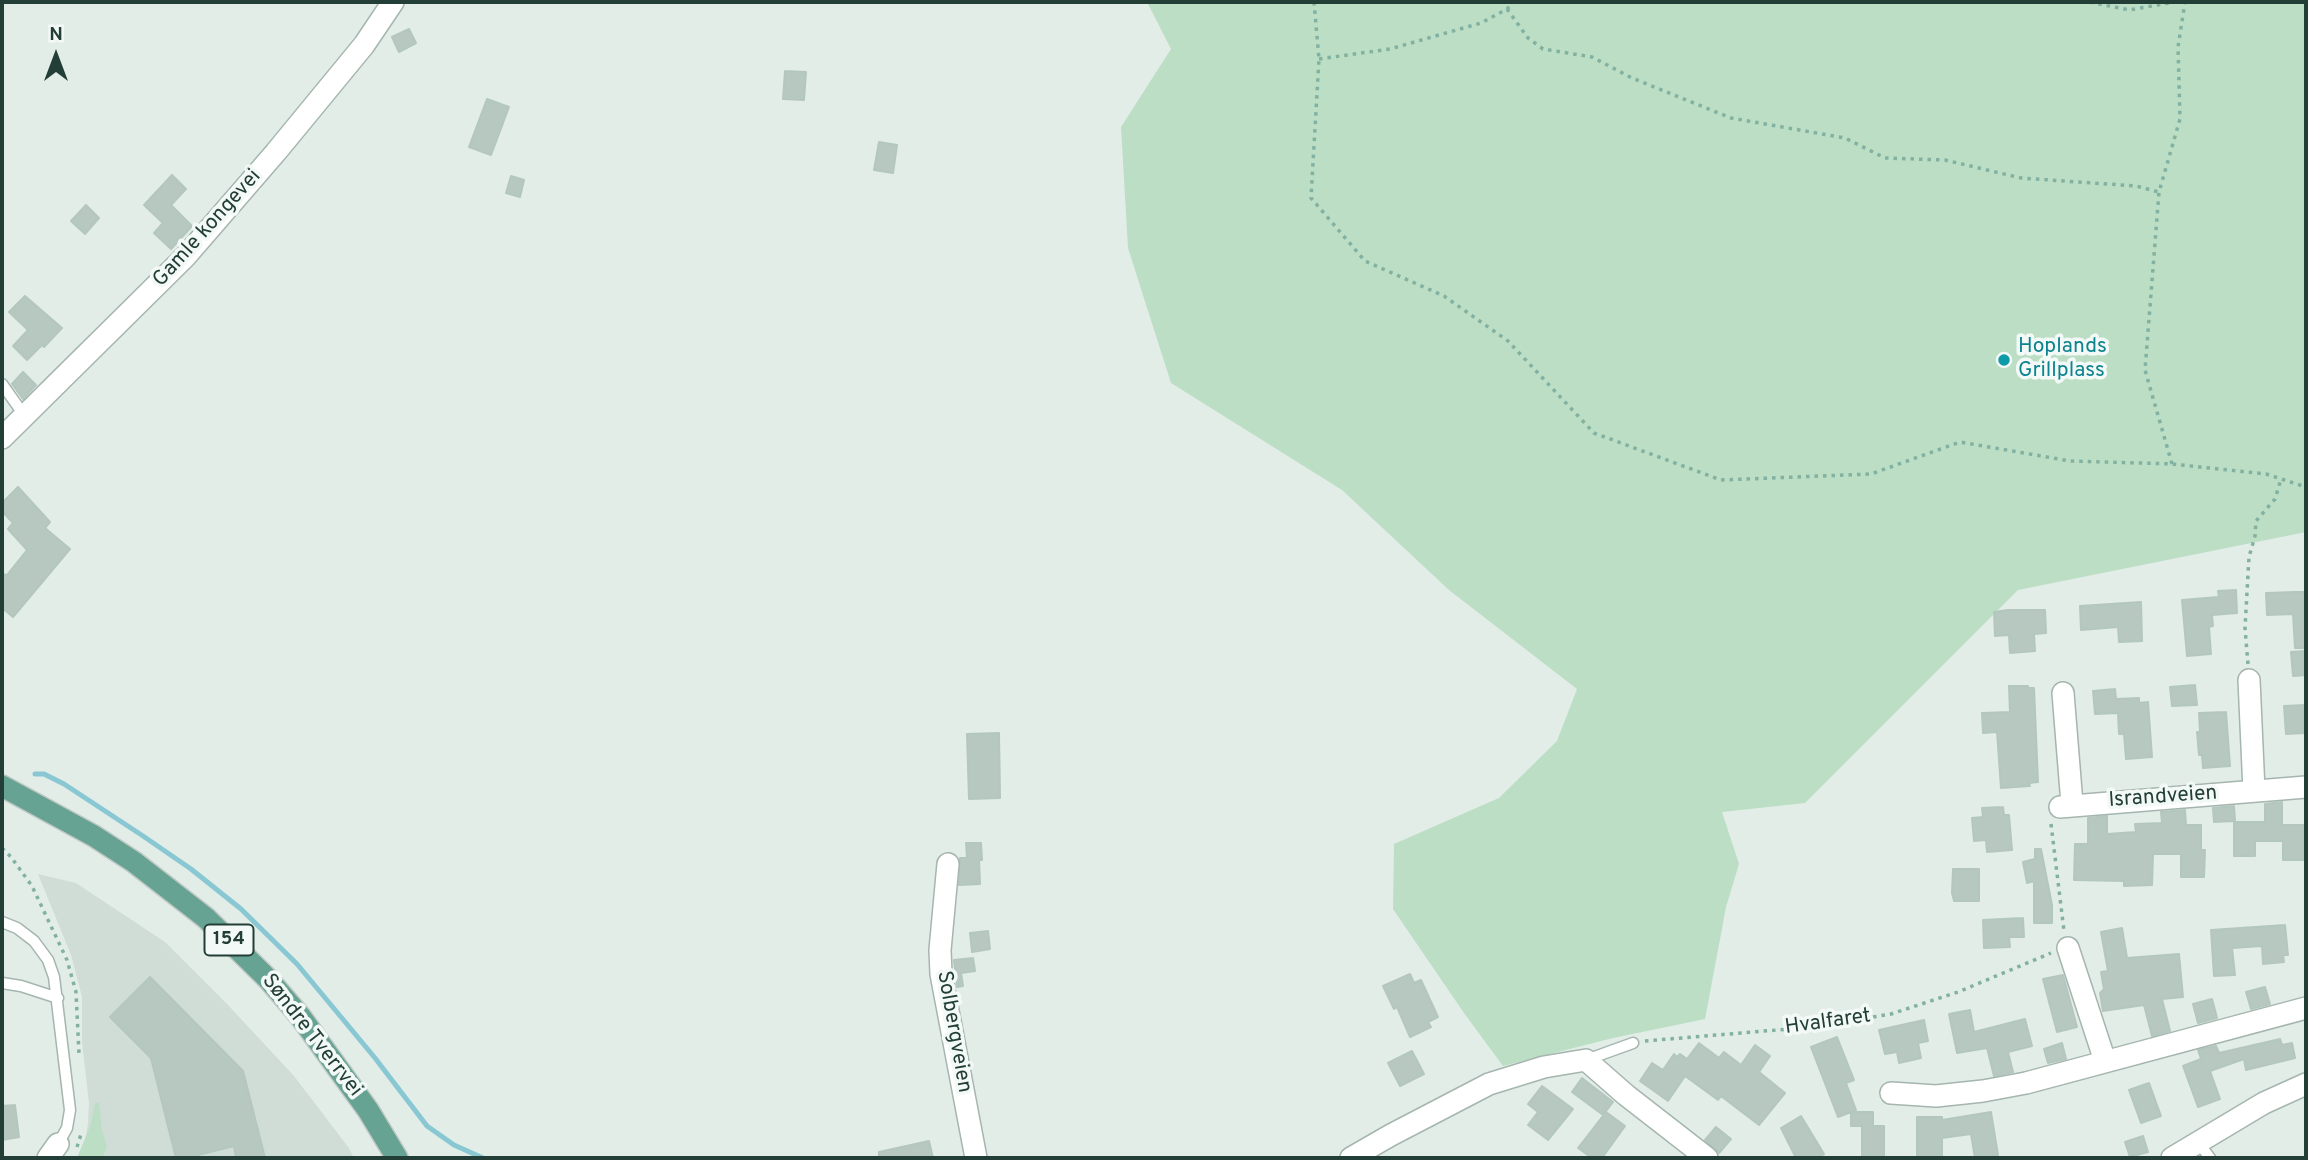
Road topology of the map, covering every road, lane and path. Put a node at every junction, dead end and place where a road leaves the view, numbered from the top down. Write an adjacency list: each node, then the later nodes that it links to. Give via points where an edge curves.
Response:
1 (393, 2): 11 (street, Gamle kongevei, via 285,142 186,256)
2 (1314, 2): 8 (path)
3 (1514, 2): 7 (path)
4 (2090, 2): 5 (path, via 2129,10)
5 (2175, 2)
6 (2185, 2): 9 (path, via 2178,47 2180,119)
7 (1507, 9): 8 (path, via 1481,23 1390,49); 9 (path, via 1528,38 1543,49 1592,57 1731,118 1845,138 1885,158 1945,160 2021,178 2136,186)
8 (1319, 59): 13 (path, via 1311,198 1365,261 1444,296 1508,341 1594,433 1721,480 1871,474 1960,442 2070,461)
9 (2159, 192): 13 (path, via 2146,370)
10 (2, 384): 11 (lane)
11 (24, 415): 12 (street, Gamle kongevei)
12 (2, 438)
13 (2172, 464): 14 (path, via 2266,474)
14 (2281, 480): 15 (path); 16 (path, via 2275,499 2256,521 2249,557 2245,628)
15 (2306, 487)
16 (2249, 680): 20 (street)
17 (2063, 693): 21 (street)
18 (2, 786): 35 (main road, Søndre Tverrvei / 154, via 94,836 206,918 300,1016)
19 (2306, 787): 20 (street, Israndveien)
20 (2254, 791): 21 (street, Israndveien)
21 (2066, 806): 24 (path, via 2053,818 2050,830)
22 (948, 863): 36 (street, Solbergveien, via 941,974)
23 (2, 922): 26 (lane, via 27,935 45,953)
24 (2068, 948): 28 (path, Hvalfaret, via 1891,1014 1813,1027); 30 (street)
25 (2, 984): 26 (lane)
26 (58, 998): 34 (lane, via 70,1110 67,1128)
27 (2306, 1008): 30 (street)
28 (1633, 1043): 29 (lane)
29 (1587, 1060): 37 (street, via 1521,1073 1466,1095); 38 (street)
30 (2105, 1061): 32 (street, via 1983,1091 1936,1096)
31 (2306, 1084): 33 (street, via 2264,1102)
32 (1891, 1093)
33 (2204, 1150): 39 (street)
34 (53, 1151)
35 (397, 1158)
36 (976, 1158)
37 (1351, 1158)
38 (1707, 1158)
39 (2172, 1158)

